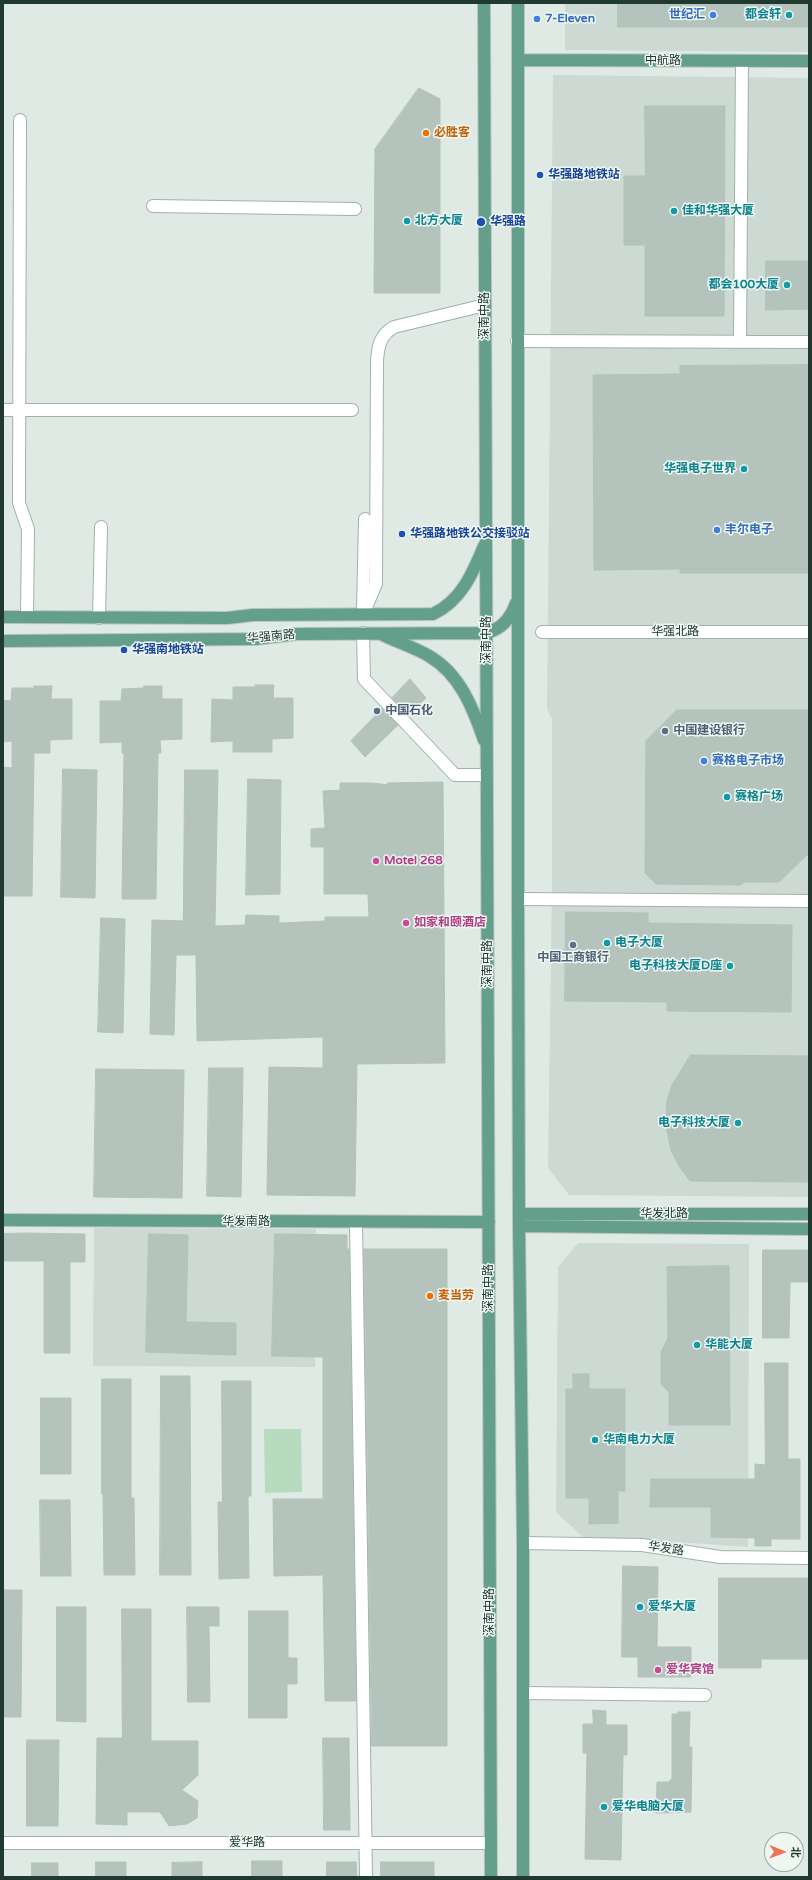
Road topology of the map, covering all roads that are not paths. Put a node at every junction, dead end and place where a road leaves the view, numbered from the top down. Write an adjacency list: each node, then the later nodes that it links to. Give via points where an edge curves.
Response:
1 (484, 3): 9 (main road, 深南中路)
2 (518, 3): 3 (main road)
3 (518, 60): 4 (main road, 中航路); 11 (main road)
4 (742, 61): 5 (main road, 中航路); 10 (street)
5 (809, 62)
6 (20, 120): 14 (street)
7 (154, 206): 8 (street)
8 (355, 209)
9 (485, 305): 18 (main road, 深南中路); 20 (street, via 394,327 386,331 380,340 377,361 376,584)
10 (740, 340): 11 (street); 12 (street)
11 (517, 341): 19 (main road)
12 (809, 342)
13 (3, 410): 14 (street)
14 (19, 410): 15 (street); 22 (street, via 19,503 28,529)
15 (352, 410)
16 (365, 519): 20 (street)
17 (101, 527): 23 (street)
18 (486, 539): 20 (main road, 华强南路, via 473,571 459,595 449,605 433,614); 28 (main road, 深南中路)
19 (519, 596): 28 (main road, 华强南路, via 506,622 496,631); 32 (main road)
20 (363, 614): 23 (main road, 华强南路)
21 (3, 617): 22 (main road, 华强南路)
22 (26, 617): 23 (main road, 华强南路)
23 (99, 618)
24 (542, 632): 25 (street, 华强北路)
25 (809, 632)
26 (363, 633): 27 (main road, 华强南路); 29 (main road, 华强南路, via 297,634 255,639); 31 (street, via 364,679 455,775)
27 (378, 633): 28 (main road, 华强南路); 30 (main road, via 428,655 447,669 464,692)
28 (486, 633): 30 (main road, 深南中路)
29 (3, 641)
30 (487, 748): 31 (main road, 深南中路)
31 (487, 775): 38 (main road, 深南中路)
32 (518, 899): 33 (street); 34 (main road)
33 (809, 901)
34 (519, 1214): 35 (main road, 华发北路); 39 (main road)
35 (809, 1214)
36 (3, 1220): 37 (main road, 华发南路)
37 (356, 1222): 38 (main road, 华发南路); 47 (street)
38 (489, 1222): 46 (main road, 深南中路)
39 (519, 1226): 40 (main road, 华发北路); 41 (main road)
40 (809, 1229)
41 (523, 1543): 42 (street, 华发路, via 642,1545 720,1557); 43 (main road)
42 (809, 1558)
43 (522, 1692): 44 (street); 50 (main road)
44 (705, 1694)
45 (3, 1843): 47 (street, 爱华路)
46 (490, 1843): 47 (street, 爱华路); 49 (main road, 深南中路)
47 (365, 1844): 48 (street)
48 (366, 1877)
49 (490, 1877)
50 (523, 1877)

